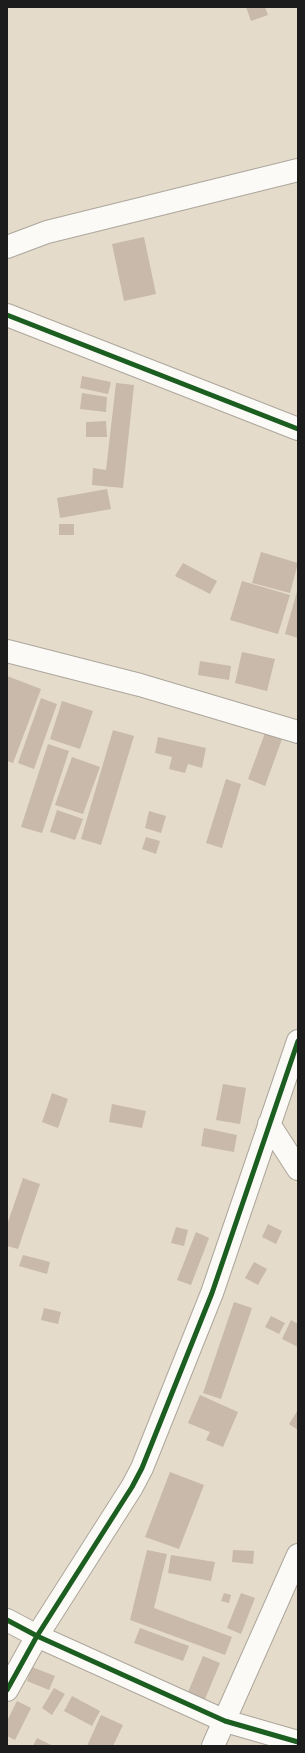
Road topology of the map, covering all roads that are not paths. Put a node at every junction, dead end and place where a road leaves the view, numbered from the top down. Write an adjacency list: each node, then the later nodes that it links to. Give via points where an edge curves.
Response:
1 (298, 170): 2 (street, via 46,232)
2 (7, 246)
3 (7, 315): 4 (street)
4 (298, 429)
5 (7, 651): 6 (street, via 140,685)
6 (298, 732)
7 (298, 1041): 8 (street)
8 (269, 1124): 9 (street); 12 (street, via 212,1293 142,1468)
9 (298, 1169)
10 (298, 1555): 14 (street)
11 (7, 1620): 12 (street)
12 (37, 1636): 13 (street); 14 (street)
13 (7, 1690)
14 (225, 1721): 15 (street); 16 (street)
15 (298, 1742)
16 (213, 1746)

